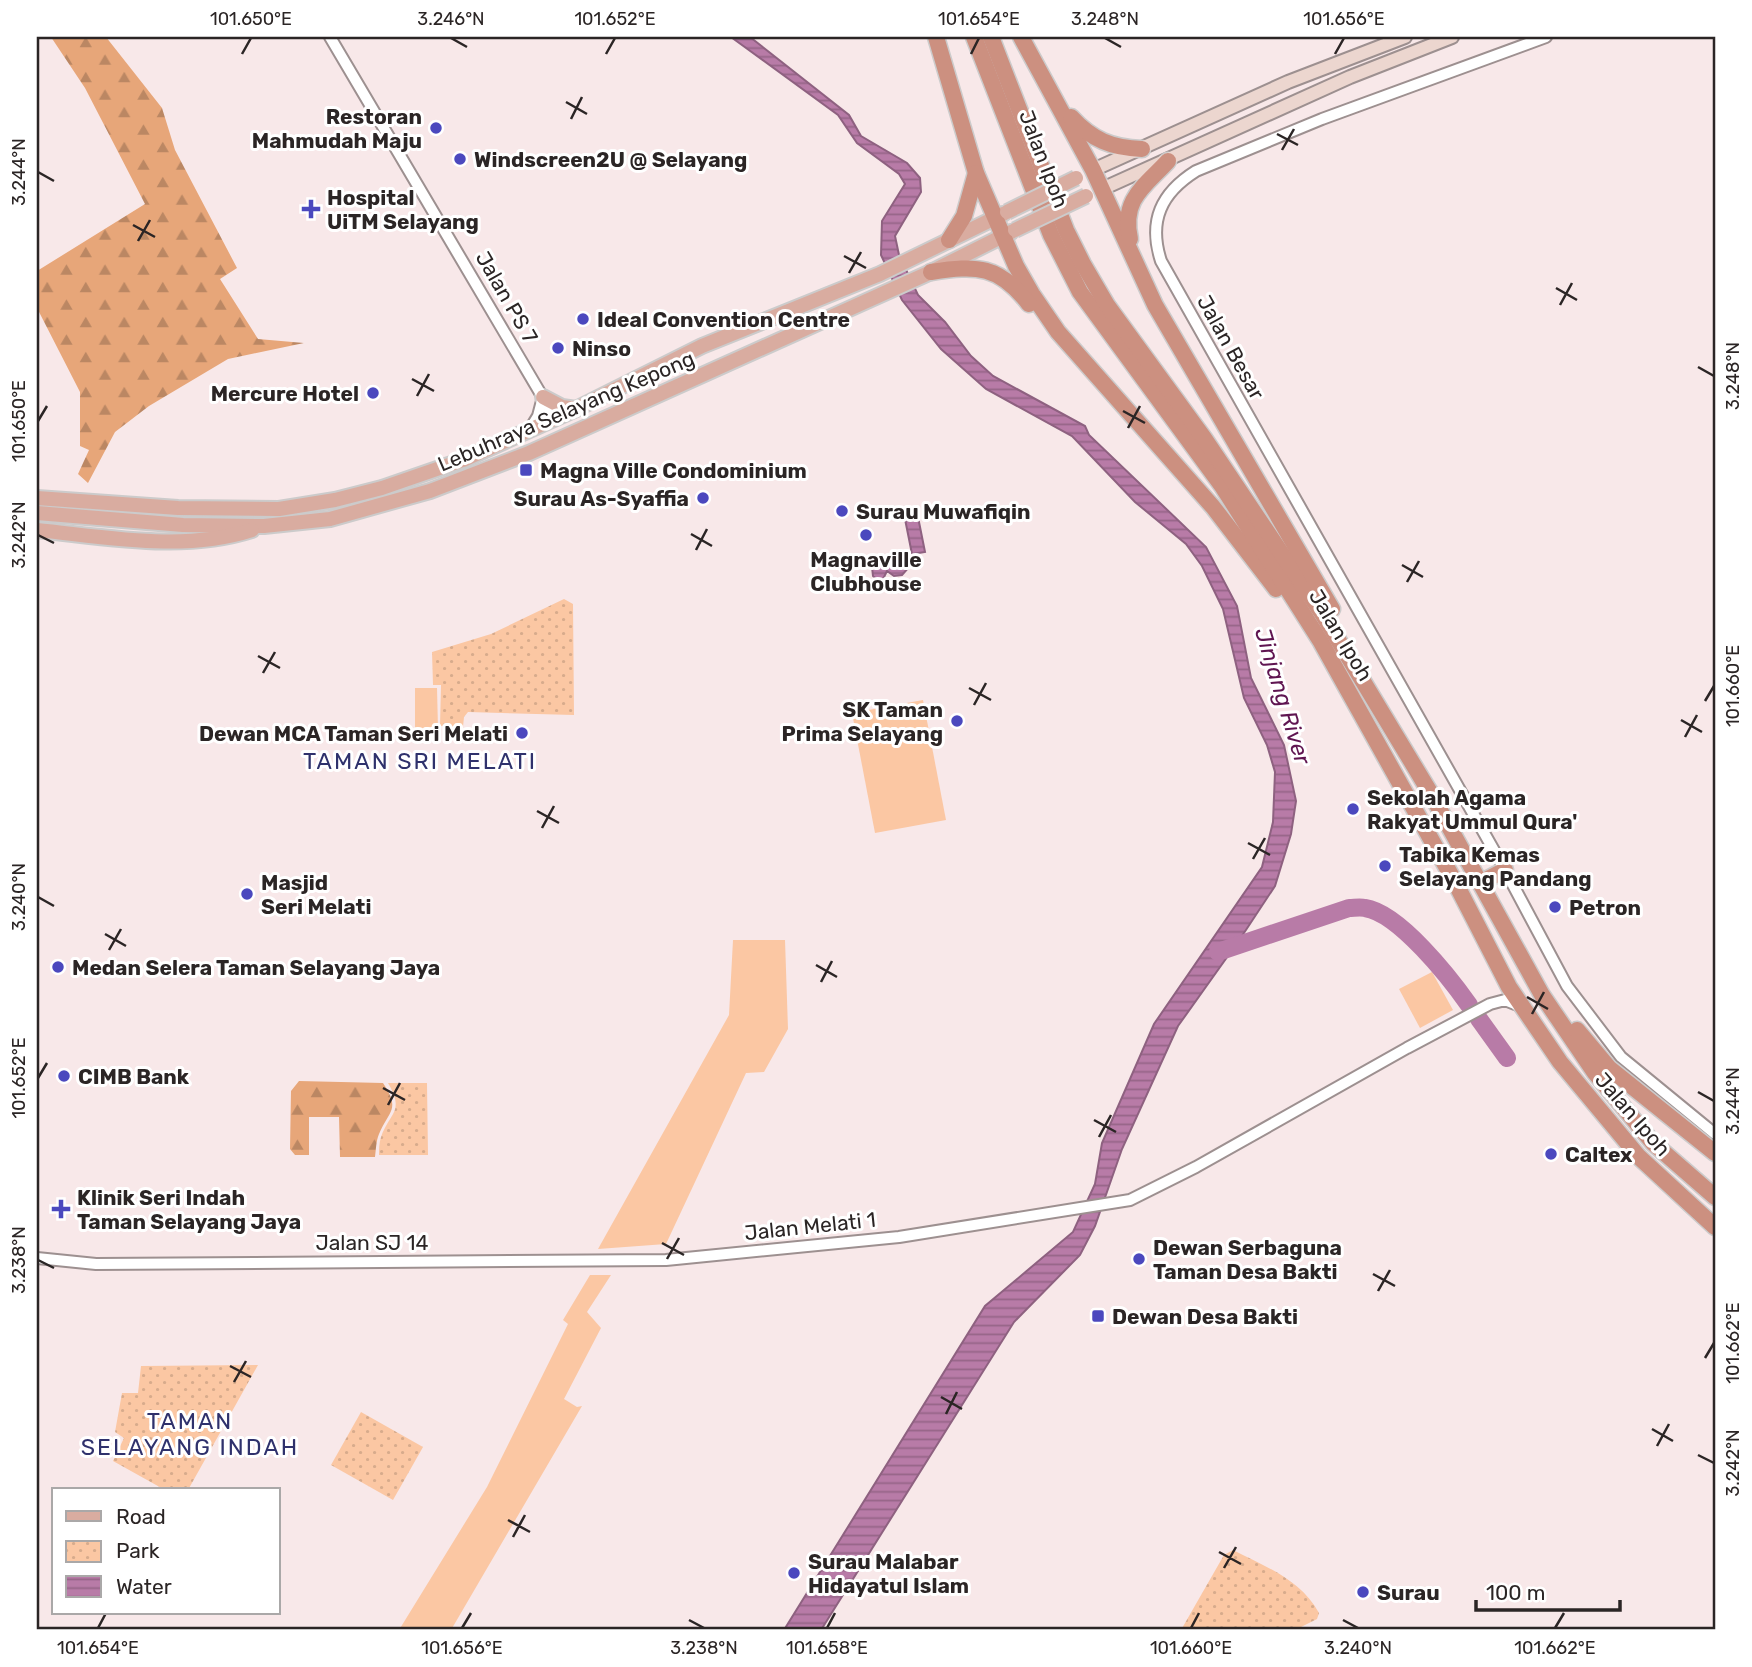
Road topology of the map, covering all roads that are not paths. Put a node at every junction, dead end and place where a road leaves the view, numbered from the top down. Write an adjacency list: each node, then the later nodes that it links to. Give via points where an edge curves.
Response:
1 (330, 37): 23 (street, Jalan PS 7)
2 (936, 37): 14 (highway)
3 (964, 37): 15 (highway)
4 (974, 37): 15 (highway, Jalan Ipoh)
5 (991, 37): 32 (highway, Jalan Ipoh, via 1083,264 1107,305 1265,526)
6 (1021, 37): 10 (highway)
7 (1405, 37): 11 (main road, via 1288,82)
8 (1452, 37): 12 (main road, via 1350,77)
9 (1546, 37): 34 (street, Jalan Besar, via 1322,119 1196,171 1167,196 1159,211 1155,239 1161,261)
10 (1060, 105): 11 (highway, via 1094,139 1124,149); 13 (highway)
11 (1142, 149): 13 (main road)
12 (1168, 161): 16 (main road); 20 (highway, via 1132,202 1128,233)
13 (1093, 170): 16 (highway); 17 (main road, Lebuhraya Selayang Kepong, bridge)
14 (976, 173): 17 (highway); 19 (highway, via 964,216)
15 (1027, 175): 33 (highway, Jalan Ipoh, via 1080,292 1236,509 1321,642)
16 (1102, 189): 18 (main road, Lebuhraya Selayang Kepong, bridge); 20 (highway)
17 (1001, 214): 18 (highway); 19 (main road, Lebuhraya Selayang Kepong)
18 (1009, 233): 21 (main road, Lebuhraya Selayang Kepong); 22 (highway, via 1031,294)
19 (949, 240): 24 (main road, Lebuhraya Selayang Kepong, via 880,274 727,335)
20 (1134, 257): 32 (highway, via 1155,305 1332,610)
21 (931, 272): 22 (highway, via 972,267 996,273); 27 (main road, Lebuhraya Selayang Kepong)
22 (1058, 332): 33 (highway, via 1255,560)
23 (542, 397): 24 (main road); 25 (street, Jalan PS 7); 26 (street)
24 (576, 409): 25 (main road, Lebuhraya Selayang Kepong)
25 (555, 418): 26 (main road, Lebuhraya Selayang Kepong); 27 (main road, via 556,431)
26 (530, 429): 28 (main road, Lebuhraya Selayang Kepong, via 463,460 382,488 279,509 178,508)
27 (547, 445): 30 (main road, Lebuhraya Selayang Kepong, via 430,491 330,519)
28 (37, 498)
29 (37, 513): 30 (main road, Lebuhraya Selayang Kepong, via 183,525)
30 (264, 526): 31 (main road, via 230,537 159,541)
31 (37, 530)
32 (1405, 751): 35 (highway, Jalan Ipoh)
33 (1401, 784): 37 (highway, Jalan Ipoh)
34 (1505, 870): 35 (highway); 40 (street, Jalan Besar, via 1567,986 1598,1029 1622,1057)
35 (1480, 883): 36 (highway, Jalan Ipoh)
36 (1500, 922): 41 (highway, via 1599,1057); 42 (highway, Jalan Ipoh, via 1595,1073 1653,1143)
37 (1502, 973): 38 (street); 39 (highway, Jalan Ipoh)
38 (1490, 1004): 39 (street, via 1505,1000); 45 (street, Jalan Melati 1, via 1130,1200 898,1237 679,1258)
39 (1523, 1007): 43 (highway, Jalan Ipoh, via 1560,1062 1639,1157)
40 (1715, 1134)
41 (1715, 1153)
42 (1715, 1196)
43 (1715, 1227)
44 (37, 1258): 45 (street, Jalan SJ 14, via 96,1264)
45 (539, 1261)

